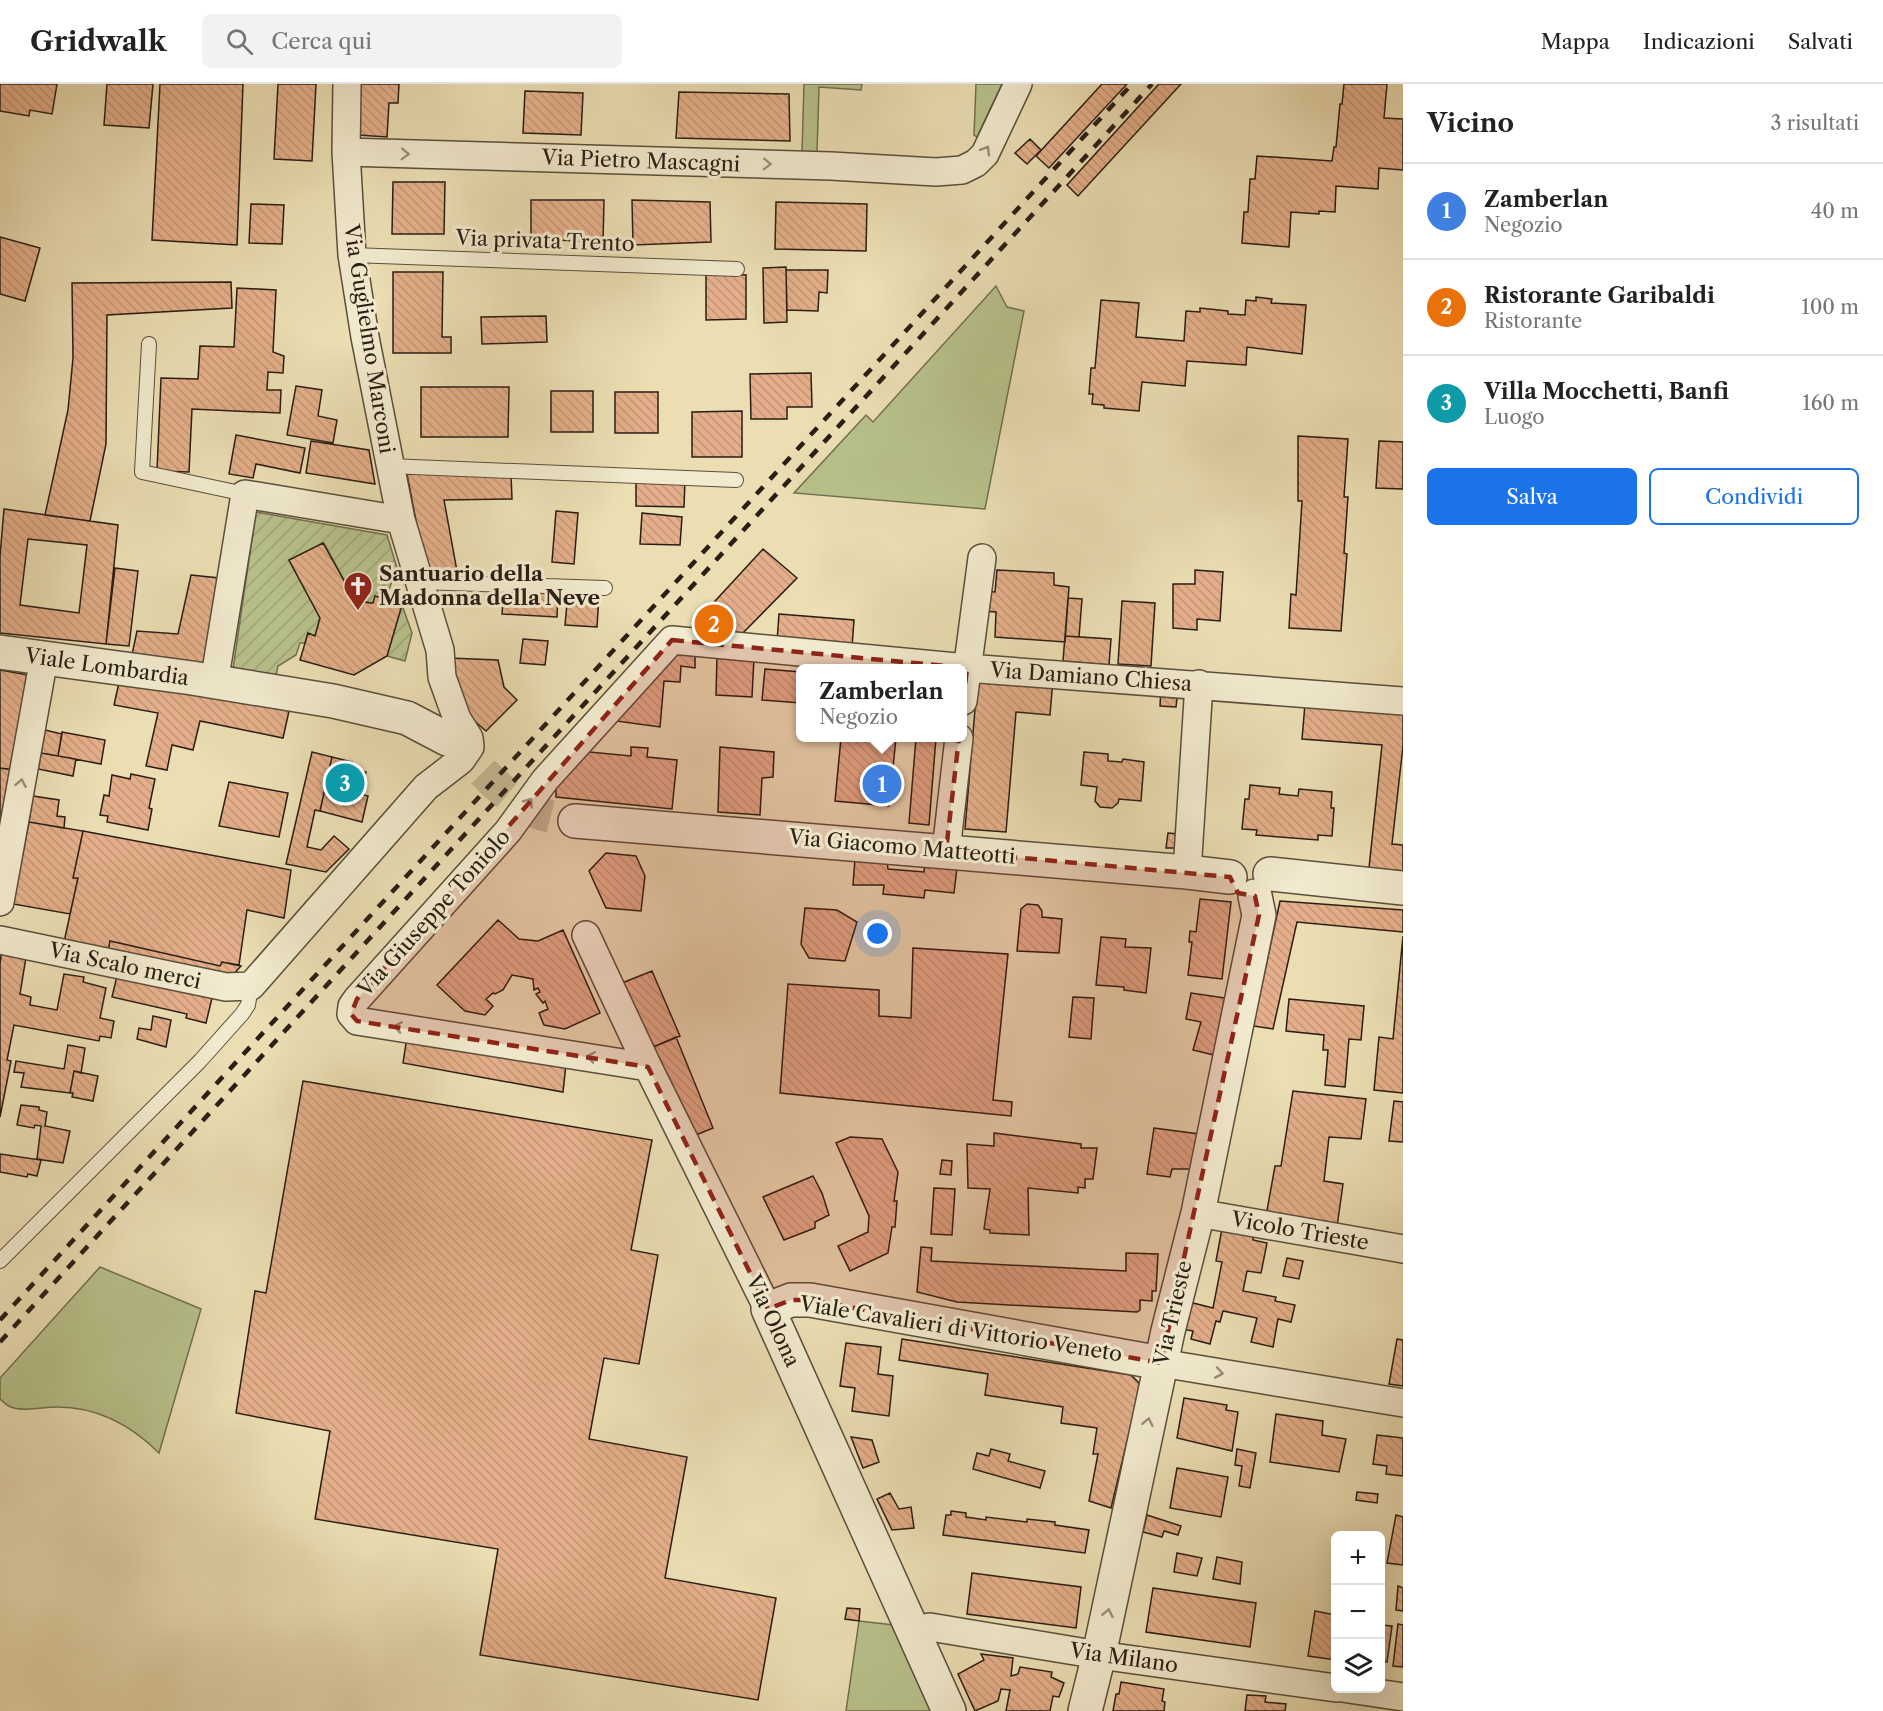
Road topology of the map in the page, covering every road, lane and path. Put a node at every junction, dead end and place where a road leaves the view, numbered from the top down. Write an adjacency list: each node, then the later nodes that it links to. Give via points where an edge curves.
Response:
1 (347, 84): 3 (street, Via Guglielmo Marconi)
2 (1018, 84): 3 (street, Via Pietro Mascagni, one-way to 2, via 962,170 985,154)
3 (346, 152): 4 (street, Via Guglielmo Marconi)
4 (352, 255): 5 (lane, Via privata Trento); 7 (street, Via Guglielmo Marconi)
5 (737, 269)
6 (149, 344): 9 (lane, via 142,472)
7 (389, 466): 8 (lane); 10 (street, Via Guglielmo Marconi)
8 (736, 480)
9 (245, 494): 10 (street); 19 (street)
10 (401, 520): 12 (street, Via Guglielmo Marconi)
11 (982, 558): 18 (street)
12 (419, 582): 13 (lane); 32 (street, Via Guglielmo Marconi, via 440,650 442,677 470,747 461,760 426,787)
13 (605, 588)
14 (672, 640): 17 (street, Via Damiano Chiesa); 33 (street, Via Giuseppe Toniolo, one-way to 14, via 357,1021 351,1014 357,999 507,831 545,780)
15 (0, 652): 16 (street, Viale Lombardia)
16 (44, 658): 19 (street, Viale Lombardia); 29 (street, one-way to 16)
17 (925, 664)
18 (967, 668): 20 (street, Via Damiano Chiesa)
19 (214, 682): 22 (street, Viale Lombardia, via 333,701 407,718)
20 (1199, 684): 21 (street, Via Damiano Chiesa); 26 (street)
21 (1403, 700)
22 (447, 739)
23 (959, 742): 25 (street)
24 (574, 821): 25 (street, Via Giacomo Matteotti)
25 (946, 851): 26 (street, Via Giacomo Matteotti)
26 (1188, 872): 28 (street, Via Giacomo Matteotti)
27 (1403, 888): 28 (street, Via Giacomo Matteotti)
28 (1253, 890): 34 (street, Via Trieste)
29 (0, 902)
30 (586, 935): 33 (street, Via Olona)
31 (0, 940): 32 (street, Via Scalo merci, via 226,987)
32 (251, 986): 36 (lane, via 242,1014 200,1061)
33 (648, 1066): 37 (street, Via Olona)
34 (1198, 1213): 35 (street, Vicolo Trieste); 38 (street, Via Trieste)
35 (1403, 1250)
36 (0, 1261)
37 (768, 1309): 38 (street, Viale Cavalieri di Vittorio Veneto, via 791,1300 810,1300); 40 (street, Via Olona)
38 (1161, 1363): 39 (street, Viale Cavalieri di Vittorio Veneto, one-way to 39); 41 (street, Via Trieste, one-way to 38)
39 (1403, 1403)
40 (913, 1630): 41 (street, Via Milano, via 930,1627); 45 (street, Via Olona)
41 (1099, 1655): 42 (street, Via Milano); 46 (street, Via Trieste)
42 (1331, 1687)
43 (1372, 1693): 44 (street)
44 (1403, 1697)
45 (949, 1711)
46 (1085, 1711)

